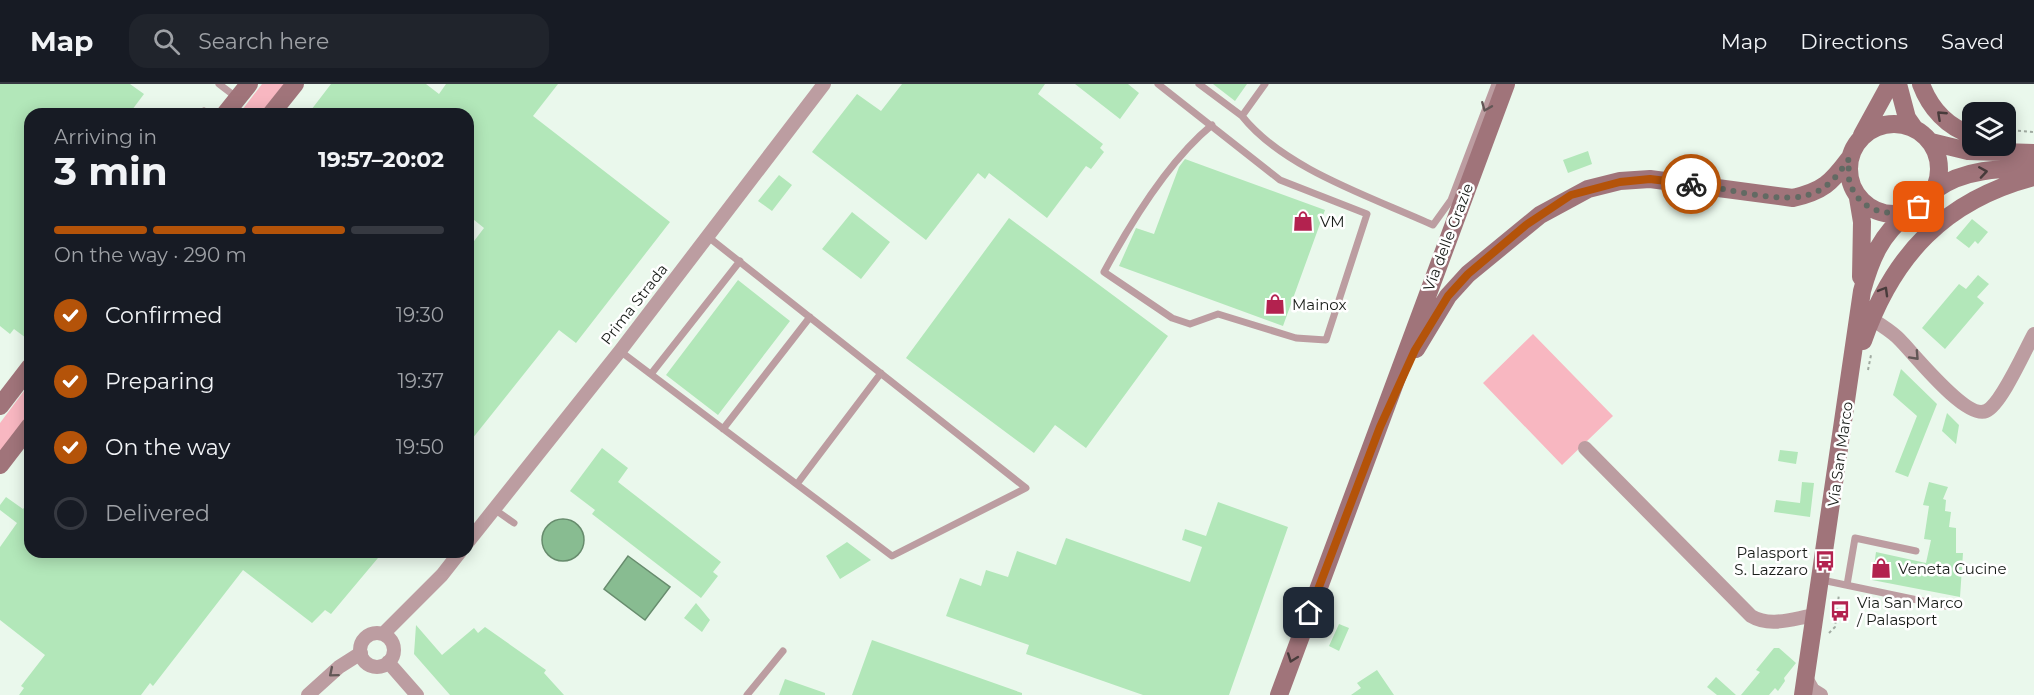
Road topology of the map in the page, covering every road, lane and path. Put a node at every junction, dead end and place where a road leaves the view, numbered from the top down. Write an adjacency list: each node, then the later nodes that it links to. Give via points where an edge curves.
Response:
1 (219, 84): 12 (lane)
2 (295, 84): 14 (main road)
3 (824, 84): 32 (street, Prima Strada)
4 (1158, 84): 16 (lane)
5 (1199, 84): 15 (lane)
6 (1265, 84): 15 (lane)
7 (1495, 84): 15 (lane, one-way to 15, via 1451,200 1433,225 1318,172 1254,130)
8 (1506, 84): 44 (main road, Via delle Grazie, via 1430,282)
9 (1890, 84): 21 (main road)
10 (1898, 84): 17 (main road, via 1907,118)
11 (1922, 84): 18 (main road, one-way to 11, via 1932,106)
12 (243, 91): 13 (main road)
13 (230, 108)
14 (276, 108)
15 (1242, 116)
16 (1212, 125): 16 (lane, via 1280,180 1367,214 1326,340 1296,338 1218,314 1190,324 1172,318 1104,272 1189,144)
17 (1914, 128): 21 (main road, via 1895,123 1876,127); 23 (main road)
18 (1962, 129)
19 (2016, 131): 20 (path)
20 (2034, 132)
21 (1860, 138): 26 (main road)
22 (2016, 141): 24 (main road)
23 (1931, 142): 25 (main road, via 1968,150); 29 (main road, via 1940,165)
24 (2034, 142)
25 (2034, 153)
26 (1849, 159): 30 (main road, via 1849,180); 44 (main road, via 1833,181 1816,193 1793,198 1650,179 1620,182 1571,195 1526,225 1448,296 1415,350)
27 (2034, 169): 29 (main road, one-way to 27, via 1957,177 1982,171)
28 (2034, 177): 36 (main road, one-way to 28, via 1899,267 1943,219 1975,198)
29 (1935, 190): 31 (main road, via 1928,200)
30 (1858, 198): 31 (main road, via 1872,210 1890,215); 34 (main road, Via San Marco)
31 (1908, 213): 34 (main road, Via San Marco, via 1885,233 1877,246)
32 (707, 237): 33 (lane); 38 (street, Prima Strada)
33 (740, 261): 35 (lane); 39 (lane)
34 (1862, 291): 42 (main road, Via San Marco)
35 (810, 317): 40 (lane); 45 (lane)
36 (1871, 318): 37 (street, one-way to 37, via 1898,338 1949,392 1980,413 1989,410 2001,394); 42 (main road)
37 (2034, 334)
38 (620, 351): 39 (lane); 50 (street, Prima Strada)
39 (651, 374): 45 (lane)
40 (881, 374): 49 (lane); 49 (lane, via 1026,488 892,556)
41 (24, 375): 43 (main road)
42 (1850, 385): 55 (main road, Via San Marco)
43 (0, 406)
44 (1380, 427): 67 (main road, Via delle Grazie, one-way to 67)
45 (723, 429): 49 (lane)
46 (24, 434): 48 (main road)
47 (1585, 448): 58 (street, via 1750,616 1772,623)
48 (0, 465)
49 (797, 484)
50 (494, 509): 51 (lane); 52 (street, Prima Strada)
51 (514, 524)
52 (474, 534)
53 (1916, 551): 56 (lane, via 1855,538)
54 (455, 558): 59 (street)
55 (1822, 580): 56 (lane); 58 (main road, Via San Marco)
56 (1847, 585): 57 (lane)
57 (1946, 606)
58 (1816, 615): 63 (main road, Via San Marco)
59 (383, 634): 61 (street, via 367,637 360,647); 62 (street, via 394,647)
60 (783, 651): 66 (lane)
61 (361, 653): 62 (street, via 373,666); 64 (street, one-way to 64)
62 (388, 663): 65 (street)
63 (1805, 687): 68 (street)
64 (308, 695)
65 (417, 695)
66 (747, 695)
67 (1279, 695)
68 (1821, 695)

